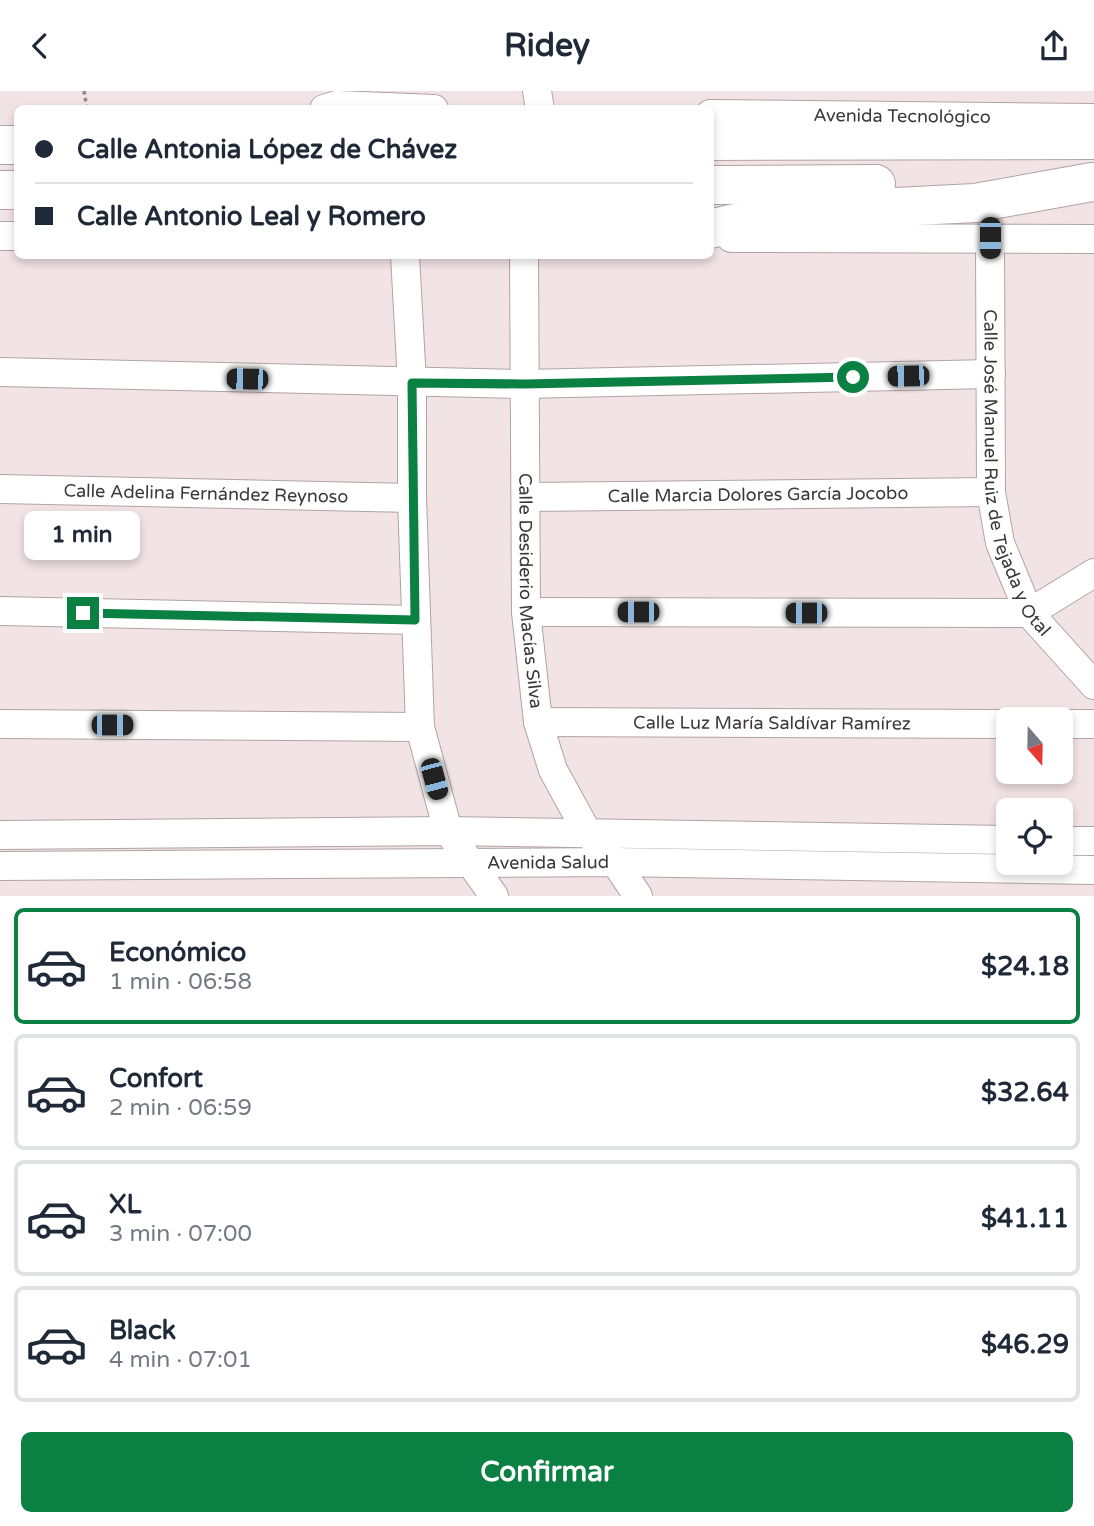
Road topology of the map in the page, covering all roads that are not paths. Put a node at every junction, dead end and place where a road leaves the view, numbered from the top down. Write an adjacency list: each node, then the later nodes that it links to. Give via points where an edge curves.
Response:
1 (714, 114): 2 (street, Avenida Tecnológico)
2 (1094, 118)
3 (1094, 140): 4 (highway, Avenida Tecnológico)
4 (714, 141)
5 (1093, 182): 6 (highway); 7 (highway, via 975,203 835,210)
6 (714, 185)
7 (714, 228)
8 (714, 238): 9 (street)
9 (990, 238): 10 (street); 14 (street, Calle José Manuel Ruiz de Tejada y Otal)
10 (1094, 239)
11 (405, 259): 15 (street)
12 (524, 259): 16 (street, Calle Desiderio Macías Silva)
13 (0, 372): 15 (street)
14 (990, 374): 16 (street); 18 (street, Calle José Manuel Ruiz de Tejada y Otal)
15 (412, 383): 16 (street); 20 (street)
16 (524, 384): 19 (street, Calle Desiderio Macías Silva)
17 (0, 489): 20 (street, Calle Adelina Fernández Reynoso)
18 (991, 492): 19 (street, Calle Marcia Dolores García Jocobo); 24 (street, Calle José Manuel Ruiz de Tejada y Otal, via 1000,543)
19 (527, 497): 23 (street, Calle Desiderio Macías Silva)
20 (412, 498): 25 (street)
21 (1094, 573): 24 (street)
22 (0, 611): 25 (street)
23 (526, 612): 24 (street); 27 (street, Calle Desiderio Macías Silva)
24 (1029, 613): 26 (street, Calle José Manuel Ruiz de Tejada y Otal)
25 (415, 620): 32 (street)
26 (1094, 685)
27 (538, 722): 29 (street, Calle Luz María Saldívar Ramírez); 34 (street, Calle Desiderio Macías Silva, via 553,770)
28 (0, 724): 32 (street)
29 (996, 724)
30 (1073, 724): 31 (street)
31 (1094, 724)
32 (419, 727): 33 (street)
33 (448, 831): 34 (street, Avenida Salud); 35 (street, Avenida Salud); 39 (street)
34 (587, 832): 36 (street, Avenida Salud); 40 (street, Calle Desiderio Macías Silva)
35 (0, 835)
36 (996, 840)
37 (1073, 841): 38 (street)
38 (1094, 841)
39 (468, 862): 40 (street, Avenida Salud); 41 (street, Avenida Salud); 43 (street)
40 (615, 862): 42 (street, Avenida Salud); 44 (street, Calle Desiderio Macías Silva)
41 (0, 866)
42 (1094, 870)
43 (494, 896)
44 (638, 896)

